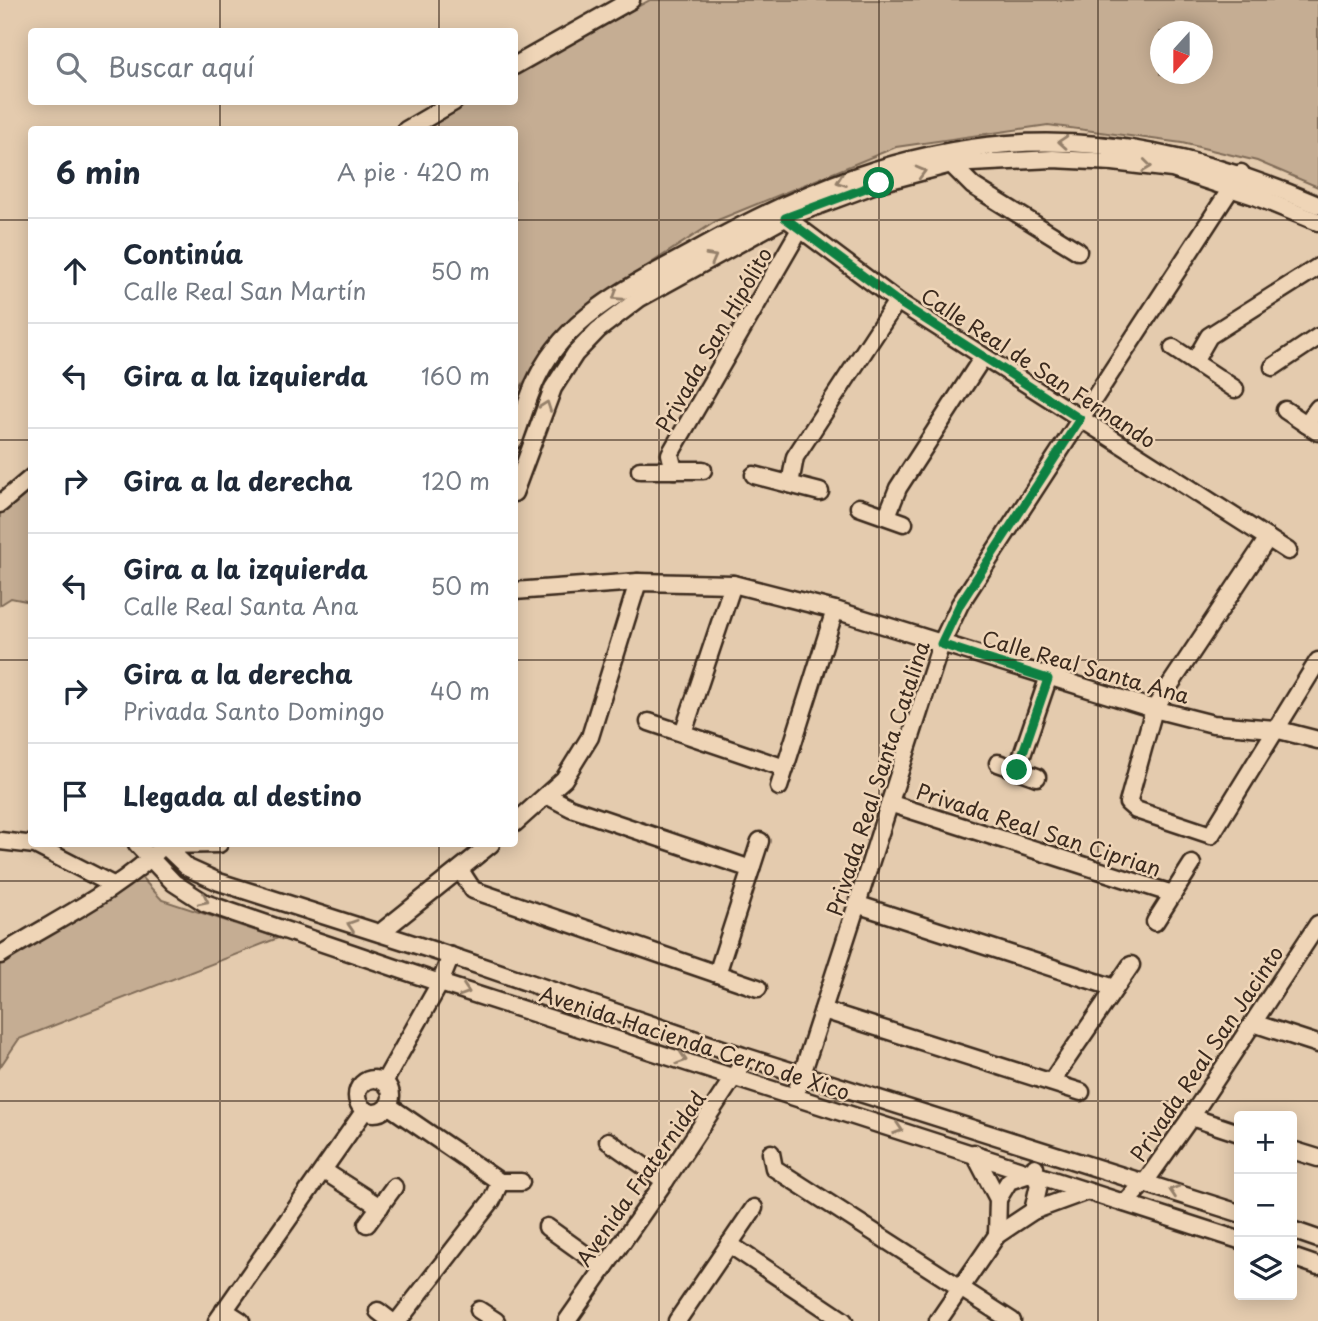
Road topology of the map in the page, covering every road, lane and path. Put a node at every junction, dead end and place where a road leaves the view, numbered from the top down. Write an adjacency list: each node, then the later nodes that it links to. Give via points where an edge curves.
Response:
1 (631, 0): 2 (street)
2 (518, 64)
3 (449, 105): 4 (street)
4 (412, 126)
5 (951, 164): 7 (street, one-way to 7, via 1053,159 1113,162 1172,169); 9 (street, one-way to 5); 12 (street, via 973,186)
6 (1241, 173): 7 (street, Privada Real Santa Catalina); 8 (street); 9 (street, one-way to 9, via 1116,146 1052,141 997,144 874,169)
7 (1232, 189): 10 (street); 23 (street, Privada Real Santa Catalina)
8 (1318, 205)
9 (779, 213): 11 (street, Calle Real de San Fernando); 25 (street, one-way to 25, via 615,296 564,338 539,375); 31 (street, one-way to 9, via 553,388 598,330 640,298)
10 (1318, 222)
11 (799, 231): 14 (street, Calle Real de San Fernando); 27 (street, Privada San Hipólito, via 670,454)
12 (1078, 251)
13 (1318, 267): 18 (street, via 1209,336)
14 (897, 301): 17 (street, Calle Real de San Fernando); 32 (street, via 795,457)
15 (1318, 337): 19 (street)
16 (1172, 348): 18 (street)
17 (983, 357): 23 (street, Calle Real de San Fernando); 36 (street, via 898,488)
18 (1194, 362): 20 (street)
19 (1273, 367)
20 (1235, 389)
21 (1318, 408): 24 (street)
22 (1285, 410): 24 (street)
23 (1080, 419): 38 (street, Calle Real de San Fernando); 44 (street, Privada Real Santa Catalina, via 960,604)
24 (1312, 428)
25 (518, 430)
26 (640, 470): 27 (street)
27 (674, 470): 28 (street)
28 (703, 470)
29 (754, 475): 32 (street)
30 (28, 480): 34 (street)
31 (518, 482)
32 (790, 484): 33 (street)
33 (820, 492)
34 (0, 504)
35 (859, 507): 36 (street)
36 (887, 516): 37 (street)
37 (904, 523)
38 (1268, 538): 39 (street, Calle Real de San Fernando); 47 (street)
39 (1288, 551)
40 (638, 582): 41 (street, Calle Real Santa Ana); 42 (street, Calle Real Santa Ana); 57 (street, via 590,737)
41 (733, 584): 43 (street, Calle Real Santa Ana); 50 (street)
42 (518, 591)
43 (835, 610): 44 (street, Calle Real Santa Ana); 53 (street)
44 (941, 644): 46 (street, Calle Real Santa Ana); 58 (street, Privada Real Santa Catalina)
45 (1318, 661): 49 (street)
46 (1048, 679): 47 (street, Calle Real Santa Ana); 54 (street)
47 (1154, 709): 49 (street, Calle Real Santa Ana, via 1213,724); 49 (street, via 1128,803 1136,810 1211,835)
48 (649, 722): 50 (street)
49 (1275, 729): 51 (street, Calle Real Santa Ana)
50 (683, 733): 53 (street)
51 (1318, 740)
52 (998, 763): 54 (street)
53 (785, 768): 56 (street)
54 (1017, 770): 55 (street)
55 (1037, 777)
56 (779, 788)
57 (548, 796): 59 (street); 70 (street, via 571,808)
58 (892, 804): 73 (street, Privada Real San Ciprian); 74 (street, Privada Real Santa Catalina)
59 (518, 821)
60 (0, 841): 62 (street)
61 (760, 841): 70 (street)
62 (28, 844)
63 (40, 847): 72 (street)
64 (140, 847): 68 (street, Avenida Hacienda Cerro de Xico)
65 (160, 847): 68 (street)
66 (166, 847): 77 (street, Avenida Hacienda Cerro de Xico, one-way to 66, via 219,882 188,868)
67 (487, 847): 71 (street)
68 (150, 859): 72 (street); 82 (street, Avenida Hacienda Cerro de Xico, one-way to 82, via 174,883 205,902)
69 (1192, 864): 73 (street)
70 (751, 869): 81 (street)
71 (460, 870): 77 (street); 81 (street, via 473,890)
72 (113, 885): 78 (street)
73 (1173, 894): 75 (street)
74 (859, 905): 84 (street); 85 (street, Privada Real Santa Catalina)
75 (1155, 922)
76 (1318, 924): 86 (street, Privada Real San Jacinto)
77 (380, 933): 79 (street, Avenida Hacienda Cerro de Xico)
78 (0, 955)
79 (451, 956): 82 (street); 88 (street, Avenida Hacienda Cerro de Xico)
80 (1131, 965): 84 (street)
81 (717, 974): 83 (street)
82 (440, 983): 90 (street, Avenida Hacienda Cerro de Xico, one-way to 90); 91 (street)
83 (758, 988)
84 (1115, 988): 92 (street)
85 (823, 1010): 89 (street, Privada Real Santa Catalina); 92 (street)
86 (1253, 1023): 87 (street); 97 (street, Privada Real San Jacinto)
87 (1318, 1044)
88 (743, 1056): 89 (street, Avenida Hacienda Cerro de Xico); 90 (street, Avenida Fraternidad)
89 (802, 1074): 94 (street, Privada Real Santa Catalina); 100 (street, Avenida Hacienda Cerro de Xico)
90 (736, 1076): 94 (street, Avenida Hacienda Cerro de Xico); 107 (street, Avenida Fraternidad)
91 (384, 1082): 95 (street, via 391,1093); 96 (street, via 371,1079 360,1086 358,1099)
92 (1051, 1082): 93 (street)
93 (1081, 1092)
94 (795, 1096): 103 (street, Avenida Hacienda Cerro de Xico, one-way to 103)
95 (389, 1106): 96 (street, via 377,1113); 108 (street)
96 (365, 1110): 105 (street)
97 (1191, 1117): 98 (street); 110 (street, Privada Real San Jacinto)
98 (1234, 1130)
99 (608, 1141): 107 (street)
100 (1040, 1151): 106 (street); 110 (street, Avenida Hacienda Cerro de Xico)
101 (1297, 1152): 104 (street)
102 (771, 1153): 129 (street, via 774,1168)
103 (974, 1153): 106 (street, Avenida Hacienda Cerro de Xico); 113 (street)
104 (1318, 1158)
105 (324, 1171): 115 (street); 131 (street)
106 (1033, 1173): 112 (street, Avenida Hacienda Cerro de Xico); 113 (street, via 1009,1181); 117 (street, via 1039,1184)
107 (665, 1181): 128 (street, Avenida Fraternidad)
108 (500, 1182): 109 (street); 134 (street, via 492,1200)
109 (521, 1182)
110 (1145, 1182): 114 (street, Privada Real San Jacinto); 118 (street, Avenida Hacienda Cerro de Xico, one-way to 110)
111 (394, 1187): 115 (street)
112 (1085, 1192): 114 (street, Avenida Hacienda Cerro de Xico); 117 (street)
113 (998, 1199): 122 (street)
114 (1125, 1203): 123 (street, Avenida Hacienda Cerro de Xico)
115 (380, 1207): 119 (street)
116 (754, 1208): 125 (street)
117 (1033, 1211): 122 (street)
118 (1234, 1211)
119 (367, 1224)
120 (547, 1227): 128 (street)
121 (1297, 1232): 124 (street)
122 (997, 1235): 129 (street)
123 (1234, 1238)
124 (1318, 1239)
125 (729, 1244): 132 (street); 137 (street)
126 (1297, 1259): 127 (street)
127 (1318, 1266)
128 (604, 1268): 136 (street, Avenida Fraternidad)
129 (962, 1286): 138 (street); 139 (street)
130 (479, 1310): 135 (street)
131 (220, 1315): 133 (street)
132 (681, 1320)
133 (241, 1321)
134 (398, 1321)
135 (496, 1321)
136 (567, 1321)
137 (844, 1321)
138 (938, 1321)
139 (1012, 1321)

